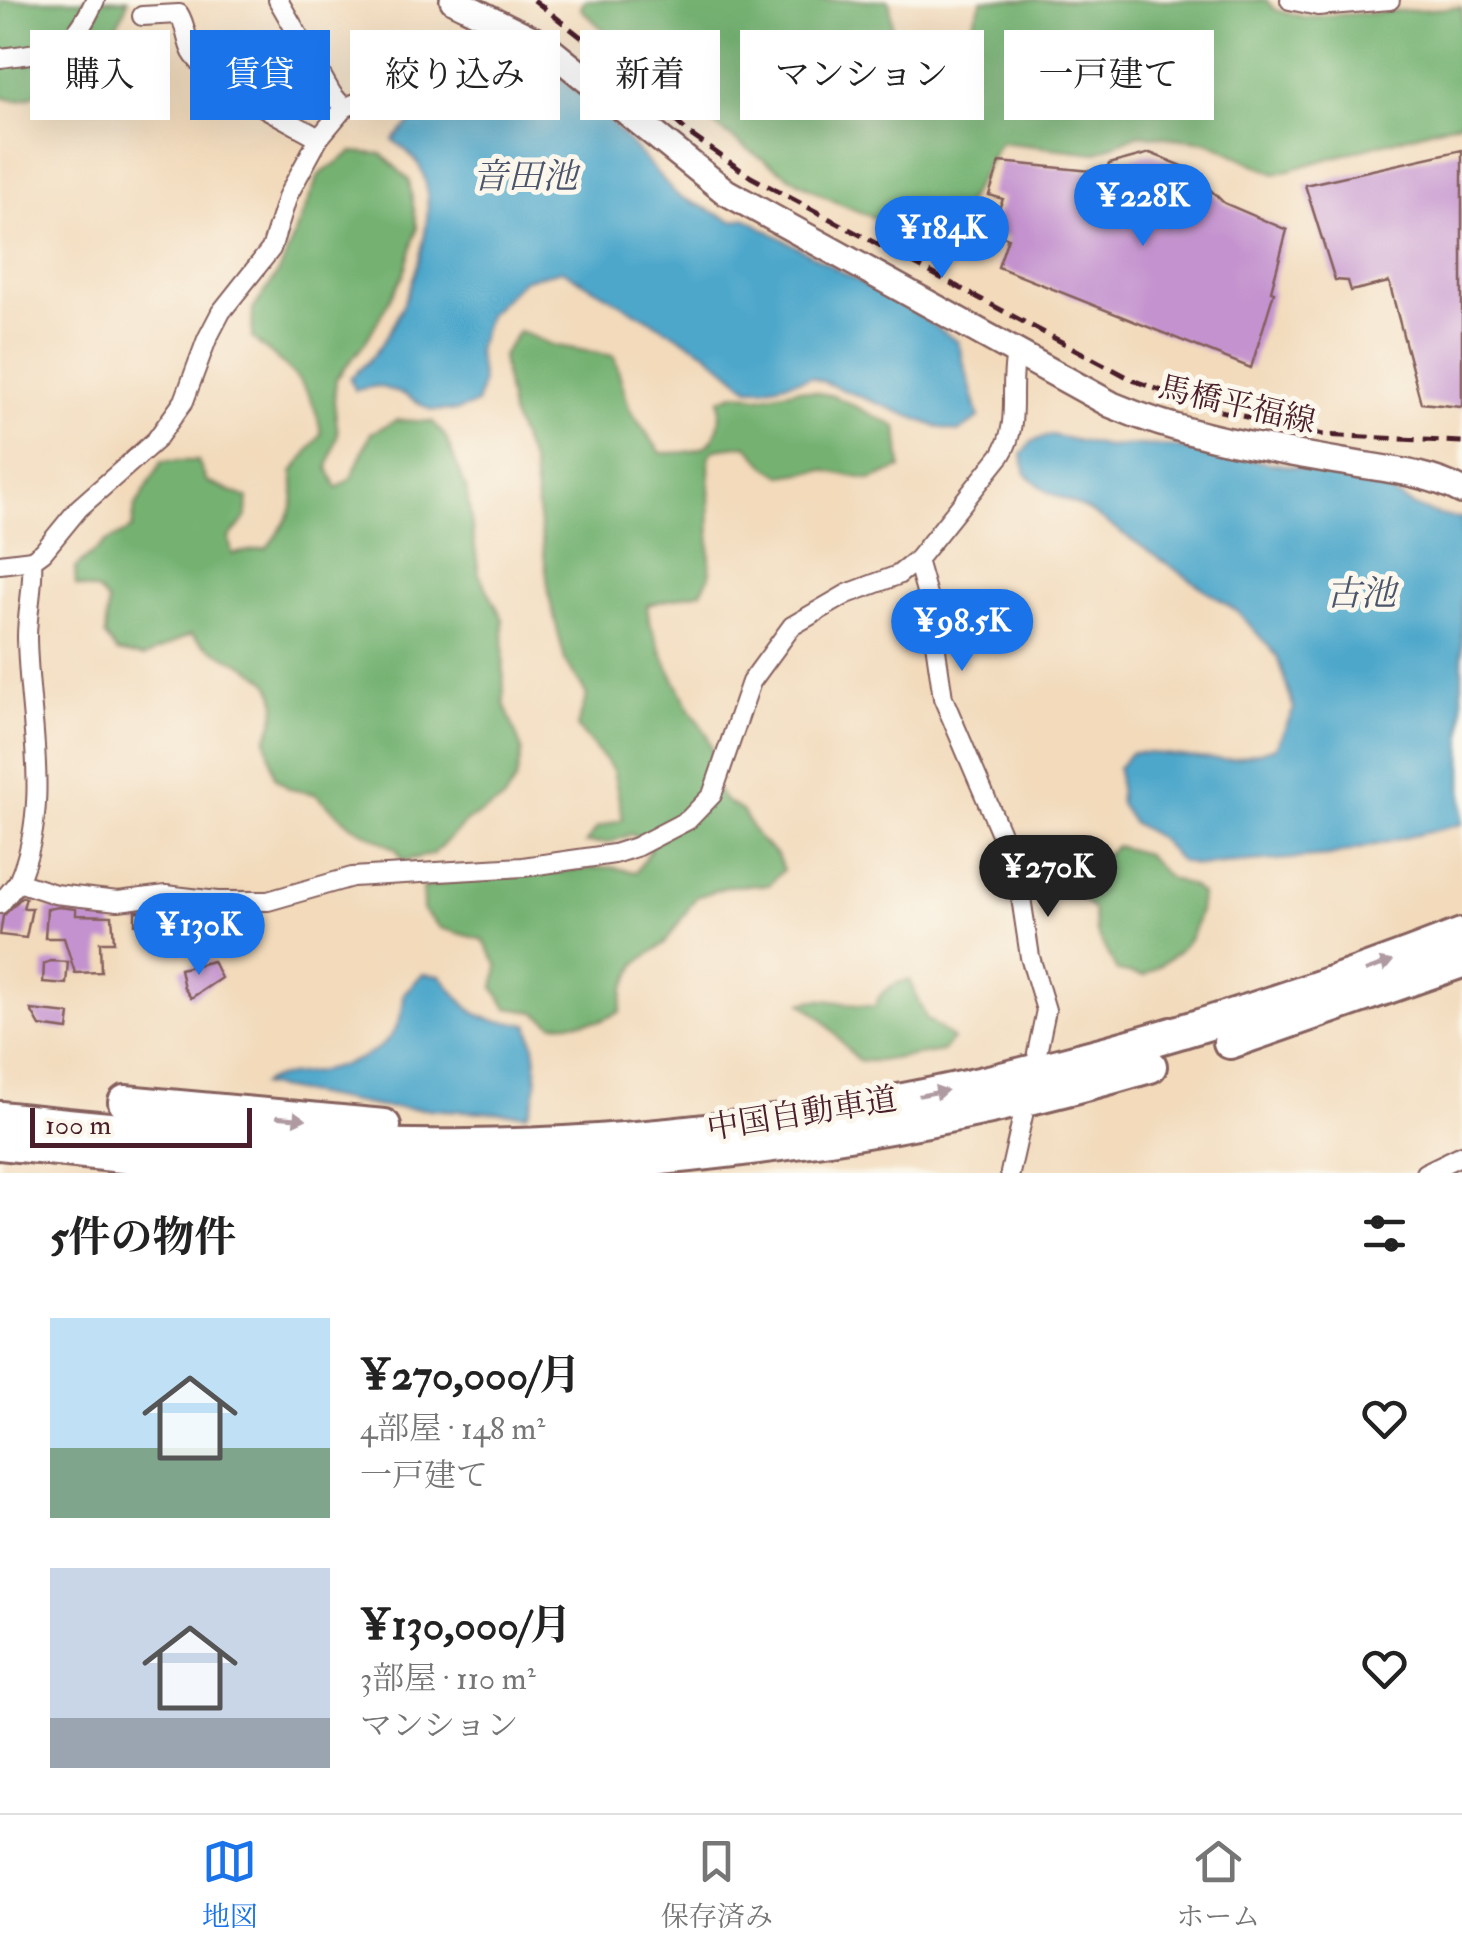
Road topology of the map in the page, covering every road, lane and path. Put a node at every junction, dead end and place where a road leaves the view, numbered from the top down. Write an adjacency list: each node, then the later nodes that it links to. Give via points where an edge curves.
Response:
1 (95, 0): 8 (street, via 83,28 61,47)
2 (278, 0): 9 (street)
3 (453, 0): 7 (main road, 馬橋平福線)
4 (1290, 0): 5 (street, via 1318,6)
5 (1390, 0)
6 (142, 16): 10 (street, via 178,14 201,63 272,115)
7 (511, 27): 9 (street, via 501,42); 11 (main road, 馬橋平福線, via 726,192)
8 (0, 58)
9 (344, 108): 10 (street)
10 (318, 138): 13 (street, via 288,195 271,249 221,312 184,401 156,440)
11 (1016, 354): 12 (main road, 馬橋平福線, via 1159,425 1400,472); 14 (street, via 1011,438)
12 (1462, 491)
13 (32, 560): 15 (street); 16 (street, via 27,634 38,784)
14 (918, 560): 16 (street, via 792,626 751,682 712,796 688,820 636,847 523,867 352,877 268,901 118,901 54,894); 20 (street, via 943,698 1017,870 1046,1010)
15 (0, 564)
16 (18, 882): 17 (street)
17 (0, 904)
18 (1462, 936): 24 (highway, 中国自動車道, one-way to 18, via 986,1084 1128,1049)
19 (1462, 961): 22 (highway, 中国自動車道, via 1282,1026)
20 (1037, 1054)
21 (125, 1102): 24 (highway, one-way to 24, via 454,1131)
22 (1009, 1109): 25 (highway, 中国自動車道, via 715,1154 432,1172 222,1166); 30 (highway); 31 (street)
23 (0, 1118): 24 (highway, 中国自動車道, via 326,1146 471,1146)
24 (732, 1128)
25 (0, 1143)
26 (1462, 1155): 28 (street)
27 (0, 1160): 29 (highway)
28 (1446, 1168): 32 (street)
29 (86, 1173)
30 (721, 1173)
31 (1010, 1173)
32 (1425, 1173)

